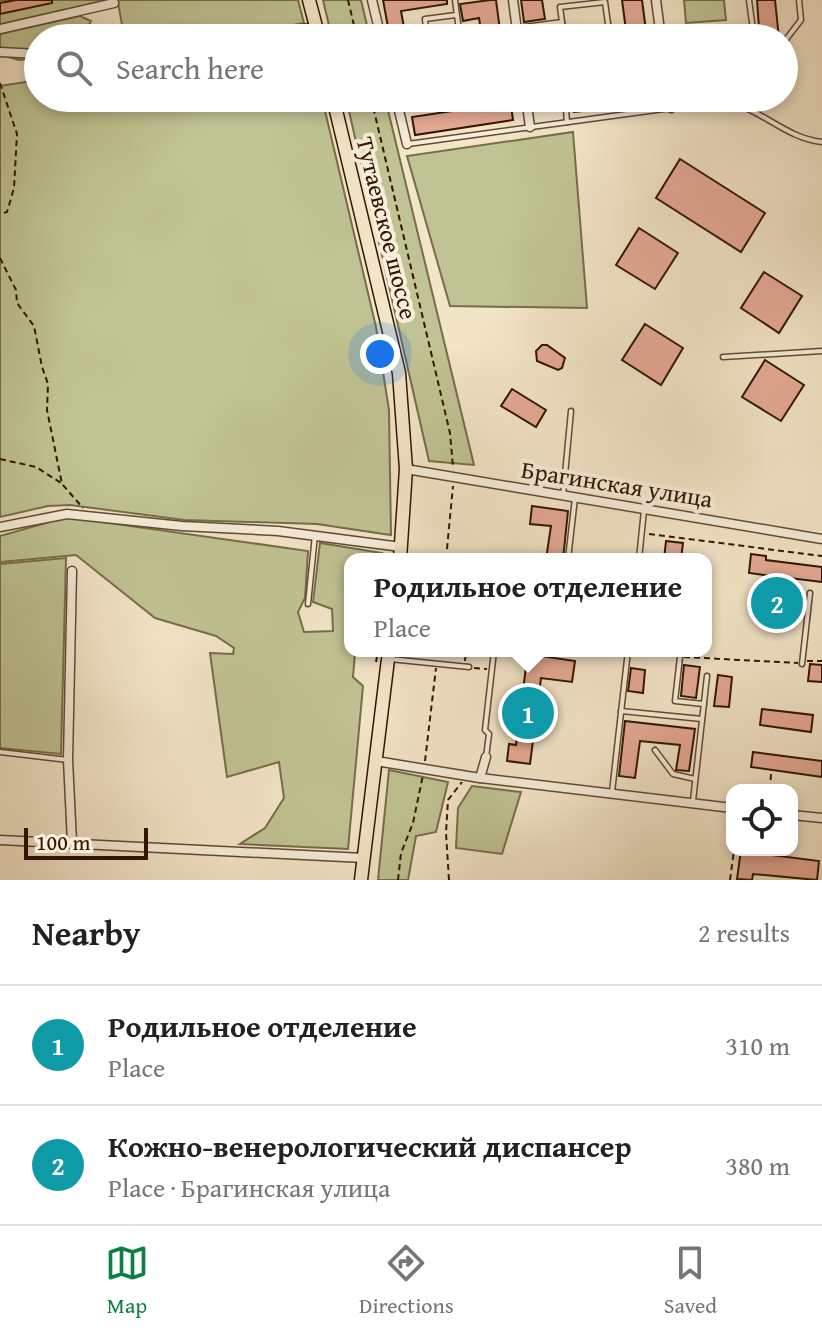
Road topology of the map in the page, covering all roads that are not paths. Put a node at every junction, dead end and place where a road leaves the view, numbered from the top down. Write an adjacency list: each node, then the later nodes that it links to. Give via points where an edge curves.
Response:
1 (309, 0): 11 (main road)
2 (372, 0): 12 (street)
3 (455, 0): 9 (lane)
4 (513, 0): 15 (street)
5 (656, 0): 18 (street)
6 (749, 0): 19 (lane)
7 (799, 0): 20 (lane)
8 (114, 3): 21 (street)
9 (456, 15): 13 (lane, via 425,19); 14 (lane)
10 (562, 22): 16 (lane); 17 (lane, via 560,7 605,2)
11 (315, 24)
12 (378, 24)
13 (426, 24)
14 (458, 24)
15 (516, 24)
16 (547, 24)
17 (608, 24)
18 (659, 24)
19 (752, 24)
20 (798, 24)
21 (0, 29)
22 (0, 52): 23 (street)
23 (24, 53)
24 (336, 112): 37 (main road, Тутаевское шоссе, via 399,373)
25 (399, 112): 33 (street)
26 (528, 112): 31 (street)
27 (566, 112): 30 (lane)
28 (641, 112): 30 (lane)
29 (753, 112): 32 (lane, via 788,132)
30 (567, 122): 31 (lane)
31 (530, 127): 33 (lane)
32 (822, 142)
33 (407, 144)
34 (822, 351): 35 (lane)
35 (723, 357)
36 (571, 411): 38 (lane)
37 (406, 469): 38 (street, Брагинская улица); 44 (main road, Тутаевское шоссе)
38 (563, 496): 39 (street, Брагинская улица)
39 (576, 498): 40 (street, Брагинская улица); 45 (lane)
40 (645, 509): 43 (street, Брагинская улица); 46 (lane)
41 (0, 527): 42 (street, via 67,514)
42 (315, 535): 44 (street); 49 (lane)
43 (822, 539)
44 (400, 553)
45 (569, 553)
46 (640, 553)
47 (72, 571): 64 (street)
48 (810, 593): 55 (lane)
49 (308, 604)
50 (383, 657): 65 (main road)
51 (391, 657): 56 (lane)
52 (493, 657): 63 (lane)
53 (627, 657): 59 (lane)
54 (680, 657): 58 (lane, via 675,701)
55 (802, 664)
56 (466, 667)
57 (707, 676): 58 (lane)
58 (704, 704): 60 (lane)
59 (621, 711): 60 (lane); 68 (lane)
60 (702, 719): 67 (lane)
61 (655, 750): 67 (lane, via 673,774)
62 (0, 752): 64 (lane)
63 (486, 757): 66 (street)
64 (68, 760): 74 (street)
65 (376, 761): 66 (street); 75 (main road)
66 (480, 778): 68 (street)
67 (695, 779): 69 (lane)
68 (612, 794): 69 (street)
69 (693, 804): 70 (street)
70 (726, 807)
71 (798, 816): 72 (street)
72 (822, 818)
73 (0, 840): 74 (street)
74 (72, 842): 75 (street)
75 (364, 858): 76 (main road)
76 (361, 880)

